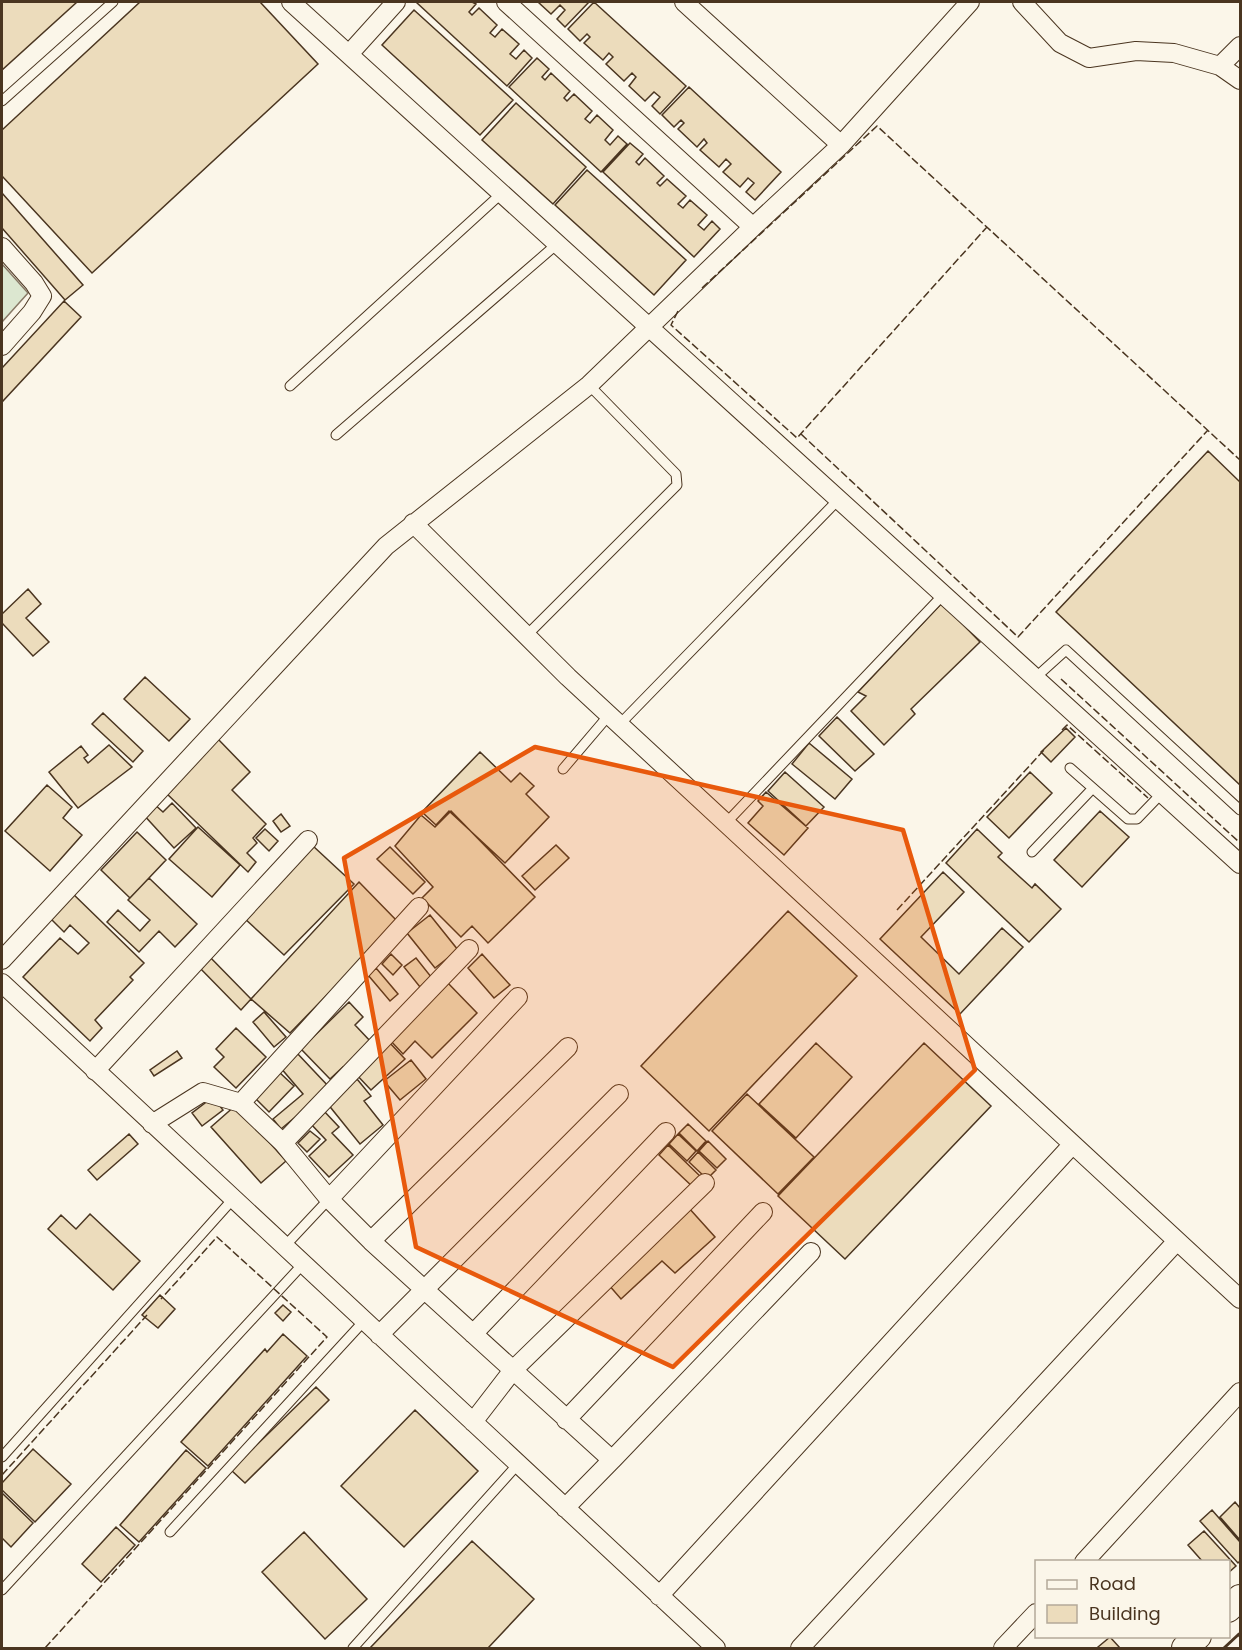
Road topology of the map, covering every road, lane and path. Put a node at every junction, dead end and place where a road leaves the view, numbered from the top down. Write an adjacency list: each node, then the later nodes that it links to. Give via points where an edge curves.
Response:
1 (113, 2): 12 (lane)
2 (291, 2): 9 (street)
3 (396, 2): 9 (street)
4 (506, 2): 15 (street)
5 (684, 2): 13 (street)
6 (970, 2): 13 (street)
7 (1022, 2): 10 (street, via 1060,42 1089,58 1136,51 1174,53)
8 (1240, 46): 10 (street)
9 (350, 53): 14 (street)
10 (1220, 66): 11 (street)
11 (1240, 80)
12 (2, 101)
13 (841, 145): 15 (street)
14 (502, 193): 16 (street); 21 (lane)
15 (753, 227): 18 (street)
16 (557, 244): 18 (street); 22 (lane)
17 (2, 247): 19 (street, via 42,296)
18 (649, 327): 20 (street); 23 (street)
19 (2, 346)
20 (589, 385): 24 (street); 26 (lane, via 676,474 677,485)
21 (290, 386)
22 (336, 435)
23 (838, 500): 25 (street); 28 (lane)
24 (413, 523): 26 (street); 40 (street, via 386,546)
25 (943, 595): 27 (street); 34 (lane)
26 (526, 636): 28 (street)
27 (1035, 678): 32 (street); 33 (lane, via 1066,650)
28 (614, 720): 30 (lane); 34 (street)
29 (1071, 768): 31 (lane)
30 (562, 769)
31 (1093, 788): 32 (lane, via 1128,819 1137,819); 36 (lane)
32 (1162, 793): 37 (street)
33 (1240, 810)
34 (727, 822): 50 (street)
35 (308, 840): 44 (street)
36 (1032, 852)
37 (1240, 864)
38 (419, 907): 46 (street)
39 (469, 949): 49 (street)
40 (2, 960)
41 (2, 983): 44 (street)
42 (518, 997): 53 (street)
43 (568, 1047): 55 (street)
44 (95, 1071): 47 (street)
45 (619, 1094): 60 (street)
46 (241, 1103): 47 (street, via 203,1092); 49 (street)
47 (152, 1124): 52 (street)
48 (666, 1132): 63 (street)
49 (284, 1143): 53 (street)
50 (1072, 1145): 56 (street); 76 (street)
51 (705, 1183): 65 (street)
52 (233, 1199): 57 (street); 69 (lane)
53 (329, 1199): 55 (street); 57 (lane)
54 (763, 1212): 67 (street)
55 (371, 1241): 60 (street)
56 (1177, 1241): 61 (street); 80 (street)
57 (284, 1247): 59 (street)
58 (811, 1252): 70 (street)
59 (303, 1264): 62 (street); 75 (lane)
60 (423, 1288): 63 (street); 64 (street)
61 (1240, 1299)
62 (364, 1321): 64 (street); 73 (lane)
63 (473, 1334): 65 (street)
64 (379, 1335): 68 (street)
65 (513, 1371): 67 (street); 68 (street)
66 (1240, 1392): 74 (street)
67 (566, 1420): 70 (street)
68 (473, 1422): 71 (street)
69 (2, 1457)
70 (612, 1460): 72 (street)
71 (518, 1464): 72 (street); 78 (lane)
72 (565, 1508): 76 (street)
73 (170, 1532)
74 (1086, 1560)
75 (2, 1590)
76 (659, 1596): 79 (street)
77 (1035, 1613): 81 (street)
78 (353, 1648)
79 (716, 1648)
80 (800, 1648)
81 (1003, 1648)

